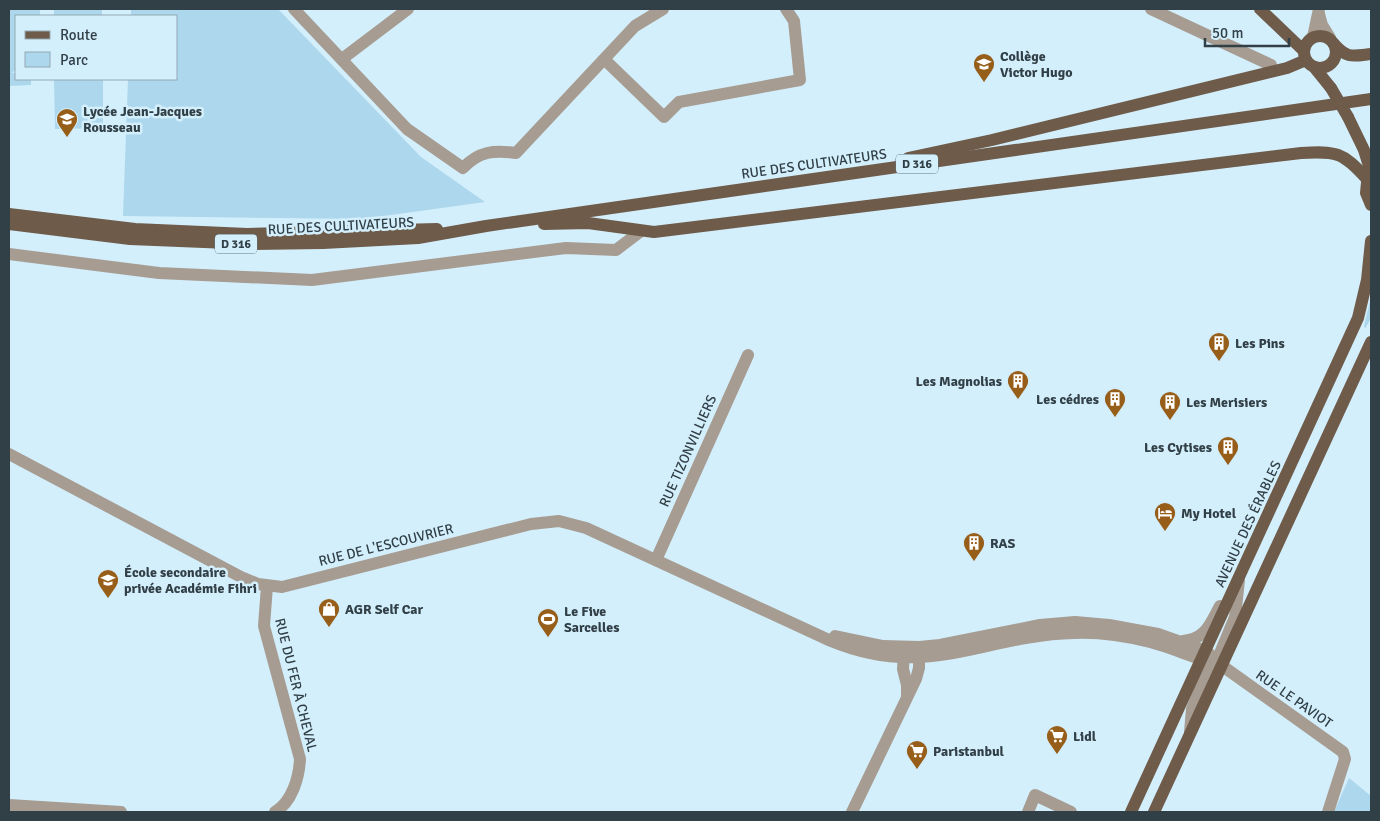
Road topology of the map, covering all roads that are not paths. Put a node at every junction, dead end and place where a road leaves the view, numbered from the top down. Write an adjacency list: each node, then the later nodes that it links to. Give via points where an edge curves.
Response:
1 (294, 9): 11 (street)
2 (408, 9): 11 (street)
3 (663, 9): 12 (street, via 635,26)
4 (786, 9): 12 (street, via 794,21 800,80 679,102 664,117)
5 (1151, 9): 14 (street)
6 (1260, 9): 9 (main road)
7 (1319, 11): 8 (street, via 1322,25); 9 (street)
8 (1332, 41): 9 (main road, via 1321,35); 10 (main road, via 1343,54); 13 (main road, via 1336,54)
9 (1309, 51): 13 (main road, via 1321,68); 15 (main road); 20 (main road, via 1281,70 950,149)
10 (1371, 54)
11 (342, 60): 12 (street, via 407,130 463,168 483,153 497,150 516,152)
12 (605, 60)
13 (1331, 63): 15 (main road)
14 (1271, 65)
15 (1331, 88): 17 (main road, bridge)
16 (1371, 99): 20 (main road, RUE DES CULTIVATEURS / D 316)
17 (1356, 134): 18 (main road); 19 (main road)
18 (1371, 142)
19 (1369, 169): 21 (main road, via 1366,193); 26 (main road, via 1338,153 1301,153)
20 (638, 204): 24 (main road, RUE DES CULTIVATEURS / D 316)
21 (1371, 205)
22 (9, 214): 25 (main road, RUE DES CULTIVATEURS / D 316, via 134,230 247,234)
23 (9, 224): 25 (main road, RUE DES CULTIVATEURS / D 316, via 130,239 253,244 401,239)
24 (486, 226): 25 (main road, RUE DES CULTIVATEURS / D 316); 26 (main road, via 588,223)
25 (464, 229)
26 (641, 231): 28 (street, via 616,250 566,248 312,280 159,273)
27 (1371, 241): 33 (main road, AVENUE DES ÉRABLES, via 1367,280 1358,318)
28 (9, 254)
29 (1371, 342): 39 (main road)
30 (748, 355): 32 (street, RUE TIZONVILLIERS)
31 (9, 454): 34 (street, RUE DE L'ESCOUVRIER, via 241,577)
32 (656, 560): 34 (street, RUE DE L'ESCOUVRIER, via 586,528 566,522 546,522 282,587); 36 (street, RUE DE L'ESCOUVRIER, via 813,631)
33 (1239, 580): 35 (street, via 1203,635); 38 (main road, AVENUE DES ÉRABLES); 39 (street, via 1234,617 1220,653)
34 (267, 586): 43 (street, RUE DU FER À CHEVAL, via 264,626 300,759 294,788)
35 (1182, 641): 37 (street, via 1131,628 1075,622 1040,625 940,645); 38 (street)
36 (904, 653): 37 (street, RUE DE L'ESCOUVRIER); 40 (street)
37 (919, 653): 38 (street, via 950,655 1056,634 1092,633 1150,642); 40 (street, via 918,673)
38 (1206, 658): 39 (street, RUE LE PAVIOT); 41 (street, via 1208,670 1192,709); 48 (main road, AVENUE DES ÉRABLES)
39 (1222, 665): 41 (main road); 50 (street, RUE LE PAVIOT, via 1343,752 1345,760)
40 (907, 696): 45 (street)
41 (1189, 737): 49 (main road)
42 (9, 805): 44 (street)
43 (280, 811)
44 (121, 812)
45 (852, 812)
46 (1028, 812): 47 (street, via 1036,796)
47 (1071, 812)
48 (1131, 812)
49 (1154, 812)
50 (1328, 812)

